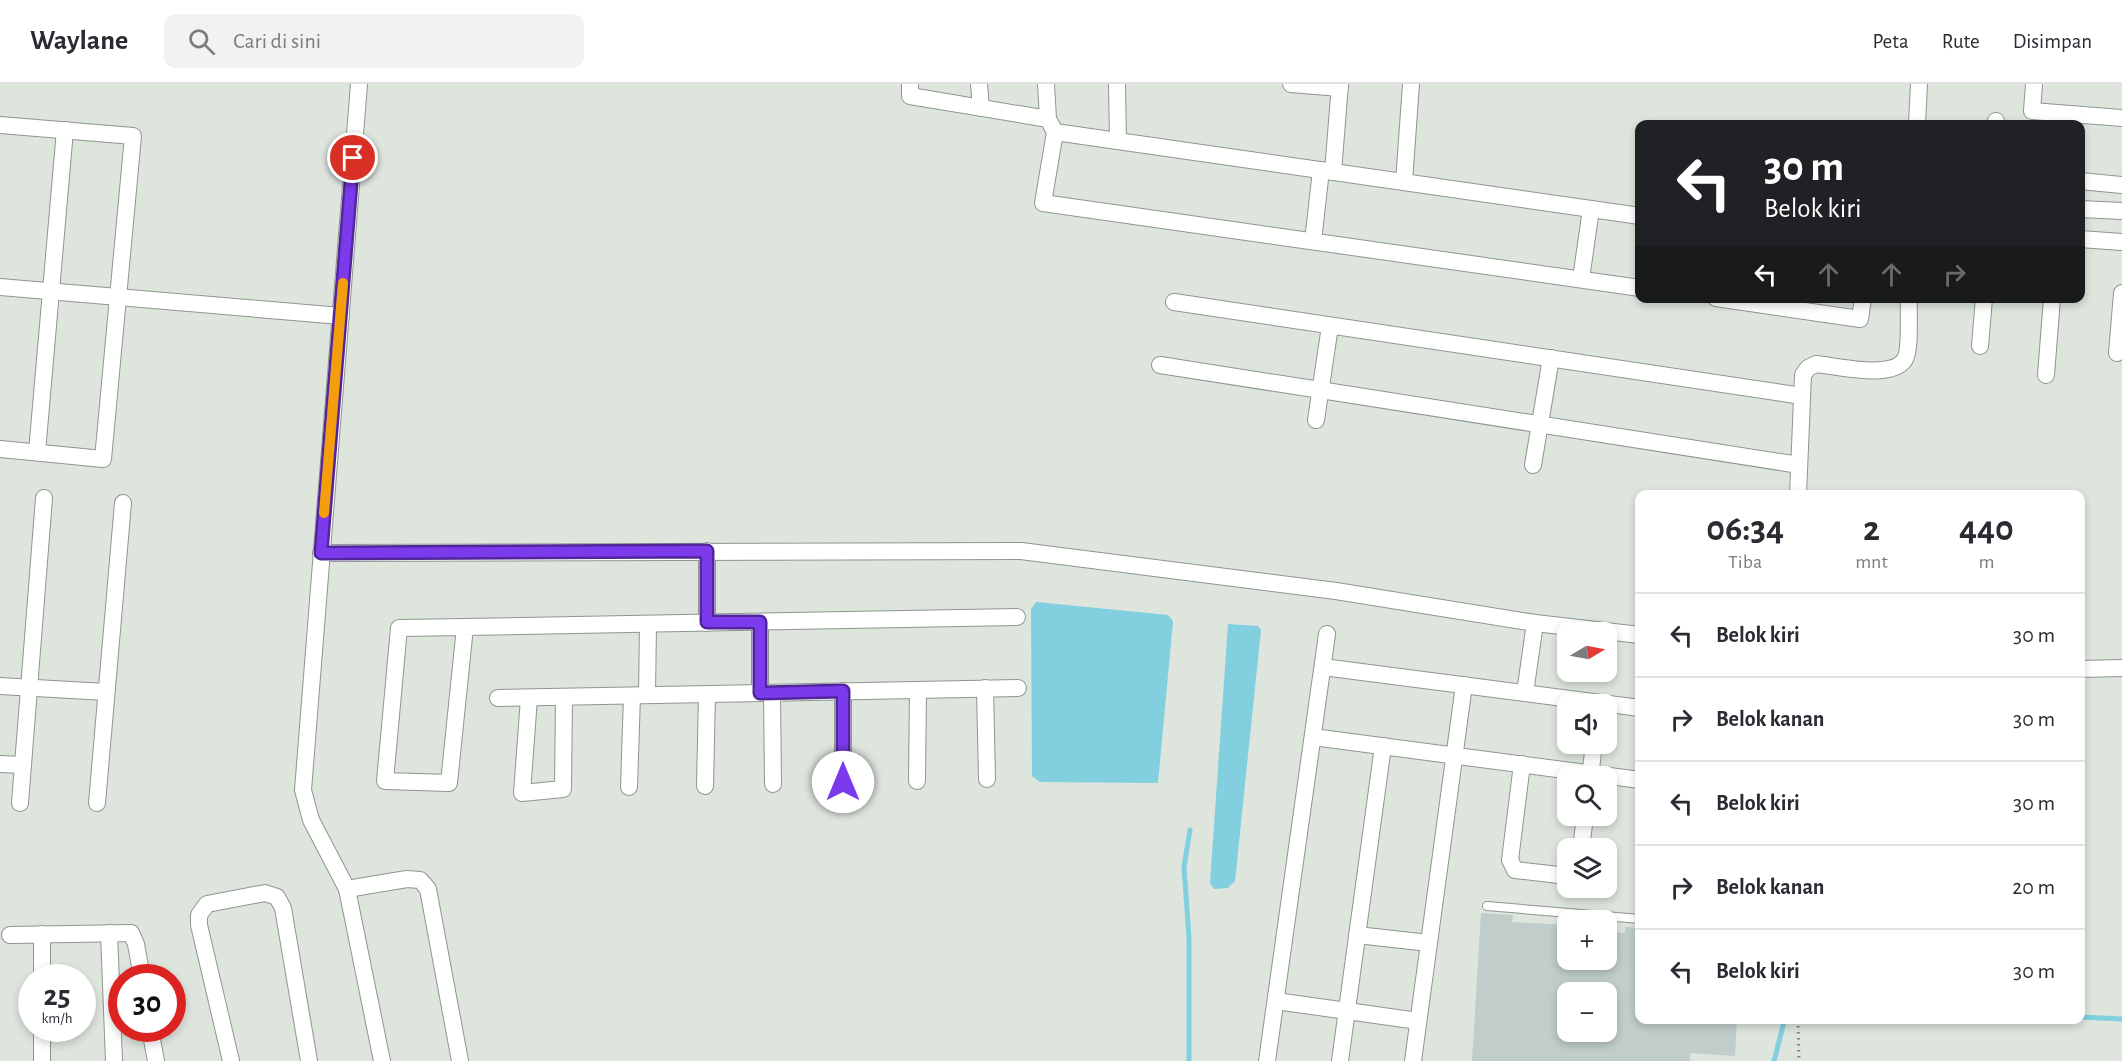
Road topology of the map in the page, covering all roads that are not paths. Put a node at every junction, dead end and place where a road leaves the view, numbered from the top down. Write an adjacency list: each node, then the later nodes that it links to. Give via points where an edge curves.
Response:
1 (359, 84): 41 (street)
2 (910, 84): 11 (street, via 910,96)
3 (980, 84): 11 (street)
4 (1046, 84): 15 (street)
5 (1117, 84): 17 (street)
6 (1291, 84): 10 (street)
7 (1411, 84): 19 (street)
8 (1919, 84): 13 (street)
9 (2034, 84): 12 (street, via 2032,111)
10 (1340, 86): 18 (street)
11 (981, 108): 15 (street)
12 (2122, 118)
13 (1917, 120)
14 (0, 124): 16 (street)
15 (1052, 126): 17 (street); 27 (street, via 1043,203)
16 (65, 130): 32 (street); 34 (street, via 133,136)
17 (1118, 141): 18 (street)
18 (1327, 171): 19 (street); 27 (street)
19 (1404, 182): 22 (street)
20 (2085, 182): 21 (street)
21 (2122, 185)
22 (1591, 209): 25 (street); 29 (street)
23 (2085, 209): 24 (street)
24 (2122, 211)
25 (1635, 215)
26 (2085, 239): 28 (street)
27 (1313, 241): 29 (street)
28 (2122, 242)
29 (1581, 279): 31 (street)
30 (0, 287): 32 (street)
31 (1635, 287)
32 (51, 291): 34 (street); 53 (street)
33 (2122, 293): 44 (street)
34 (118, 297): 41 (street); 53 (street, via 103,459)
35 (1174, 302): 42 (street)
36 (1750, 303): 37 (street, via 1860,319)
37 (1862, 303)
38 (1909, 303): 49 (street, via 1905,358 1898,366 1887,371 1812,365 1803,375)
39 (1984, 303): 43 (street)
40 (2052, 303): 47 (street)
41 (341, 316): 60 (street)
42 (1330, 326): 45 (street); 48 (street)
43 (1980, 346)
44 (2117, 353)
45 (1551, 358): 49 (street); 51 (street)
46 (1160, 365): 48 (street)
47 (2046, 375)
48 (1321, 390): 50 (street); 51 (street)
49 (1802, 396): 55 (street)
50 (1316, 420)
51 (1540, 424): 54 (street); 55 (street)
52 (0, 449): 53 (street)
53 (37, 452)
54 (1533, 465)
55 (1799, 465): 56 (street)
56 (1798, 490)
57 (44, 498): 74 (street)
58 (123, 503): 79 (street)
59 (707, 551): 60 (street); 62 (street); 64 (street, via 1021,552 1336,591)
60 (321, 553): 108 (street, via 303,790 311,820)
61 (1017, 617): 63 (street)
62 (707, 622): 63 (street); 65 (street)
63 (760, 622): 80 (street)
64 (1535, 622): 68 (street); 81 (street)
65 (648, 624): 66 (street); 83 (street)
66 (465, 627): 66 (street, via 399,628 385,781 449,783)
67 (1327, 634): 69 (street)
68 (1635, 634)
69 (1323, 667): 72 (street); 90 (street)
70 (2122, 668): 71 (street)
71 (2085, 669)
72 (1464, 685): 81 (street); 92 (street)
73 (0, 686): 74 (street)
74 (29, 688): 79 (street); 95 (street)
75 (986, 688): 76 (street); 77 (street); 98 (street)
76 (1018, 688)
77 (918, 690): 78 (street); 100 (street)
78 (843, 691): 80 (street); 101 (street)
79 (106, 692): 106 (street)
80 (766, 693): 82 (street); 102 (street)
81 (1525, 693): 86 (street)
82 (707, 694): 83 (street); 103 (street)
83 (639, 695): 84 (street); 104 (street)
84 (564, 697): 85 (street); 85 (street, via 563,789 522,793)
85 (529, 698): 87 (street)
86 (1557, 698)
87 (498, 699)
88 (1617, 706): 89 (street)
89 (1635, 708)
90 (1312, 737): 91 (street); 118 (street)
91 (1383, 746): 92 (street); 114 (street)
92 (1454, 755): 94 (street); 115 (street)
93 (0, 764): 95 (street)
94 (1522, 764): 96 (street); 107 (street, via 1510,860 1515,870)
95 (23, 765): 105 (street)
96 (1557, 770)
97 (1617, 778): 99 (street)
98 (987, 779)
99 (1635, 780)
100 (917, 781)
101 (843, 782)
102 (773, 784)
103 (705, 786)
104 (629, 787)
105 (20, 803)
106 (97, 803)
107 (1557, 875)
108 (347, 889): 128 (street); 129 (street, via 407,879 420,880 428,889)
109 (1487, 906): 110 (lane)
110 (1635, 919)
111 (109, 933): 112 (street); 117 (street, via 134,936); 124 (street)
112 (42, 934): 113 (street); 116 (street)
113 (10, 935)
114 (1357, 935): 115 (street); 119 (street)
115 (1429, 943): 120 (street)
116 (42, 964)
117 (139, 964)
118 (1276, 1001): 119 (street); 130 (street)
119 (1347, 1011): 120 (street); 131 (street)
120 (1418, 1021): 132 (street)
121 (42, 1042): 123 (street)
122 (152, 1042): 125 (street)
123 (42, 1061)
124 (114, 1061)
125 (156, 1061)
126 (231, 1061): 127 (street, via 199,915 207,904 265,893 277,897 283,908)
127 (309, 1061)
128 (382, 1061)
129 (460, 1061)
130 (1267, 1061)
131 (1340, 1061)
132 (1413, 1061)

